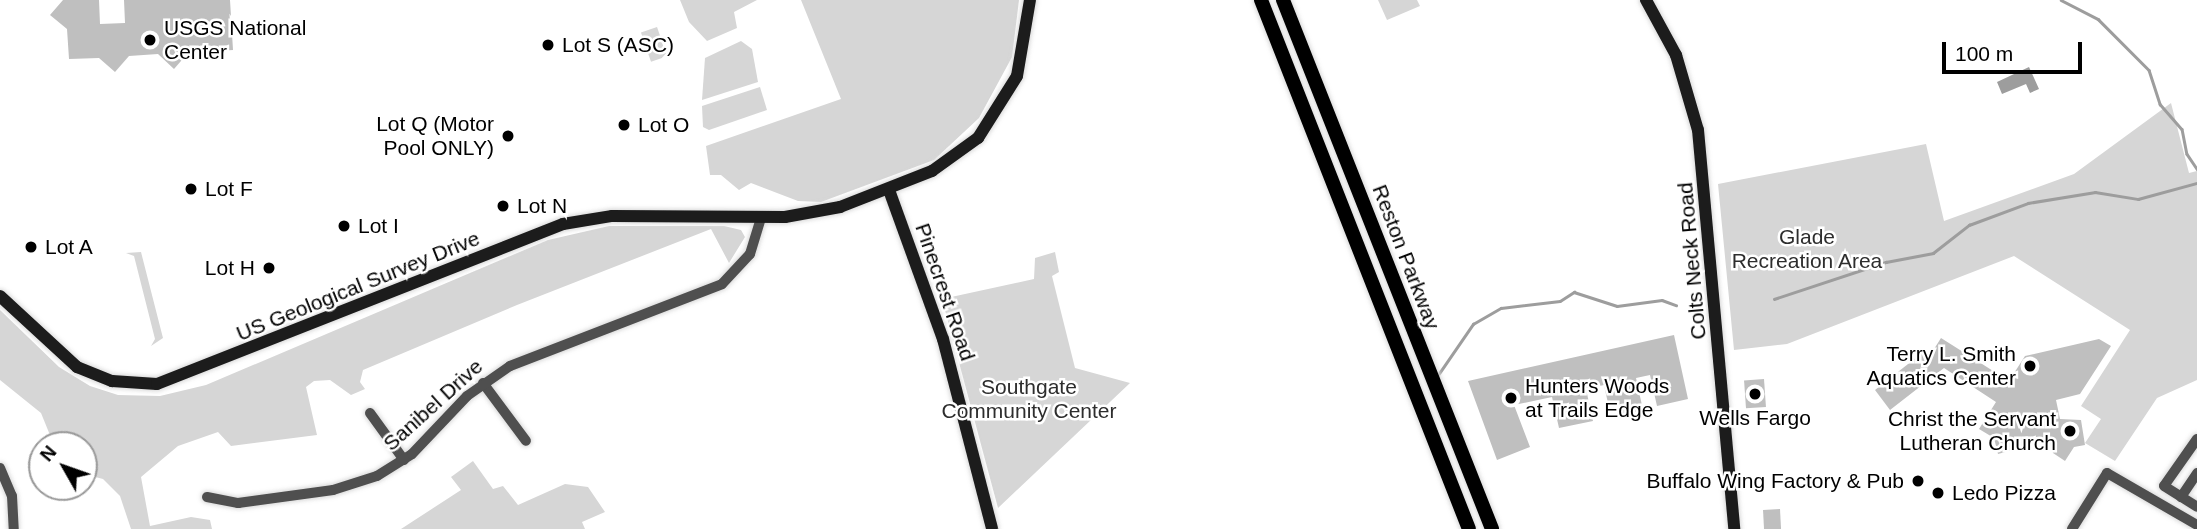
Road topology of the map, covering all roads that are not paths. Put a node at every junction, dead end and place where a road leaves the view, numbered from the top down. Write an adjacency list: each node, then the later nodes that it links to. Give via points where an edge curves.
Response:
1 (1030, 0): 5 (street, US Geological Survey Drive, via 1019,70 995,117 960,154)
2 (1261, 0): 21 (main road, Reston Parkway)
3 (1283, 0): 22 (main road, Reston Parkway)
4 (1646, 0): 23 (street, Colts Neck Road, via 1679,62 1698,130)
5 (889, 190): 6 (street, US Geological Survey Drive, via 820,212); 20 (street, Pinecrest Road, via 943,339)
6 (761, 218): 7 (street, US Geological Survey Drive, via 612,216 563,224 157,384 112,381 77,367); 8 (street, Sanibel Drive, via 750,254 722,284 532,355)
7 (0, 296)
8 (483, 383): 11 (street); 12 (street, Sanibel Drive)
9 (370, 413): 12 (street)
10 (2197, 439): 15 (street, via 2164,486)
11 (526, 441)
12 (404, 460): 16 (street, Sanibel Drive, via 367,480 333,490 228,503)
13 (0, 468): 19 (street, via 12,496)
14 (2197, 473): 15 (street)
15 (2181, 496): 17 (street)
16 (207, 497)
17 (2197, 507)
18 (2197, 526): 24 (street, via 2107,473)
19 (15, 529)
20 (992, 529)
21 (1469, 529)
22 (1492, 529)
23 (1734, 529)
24 (2072, 529)

